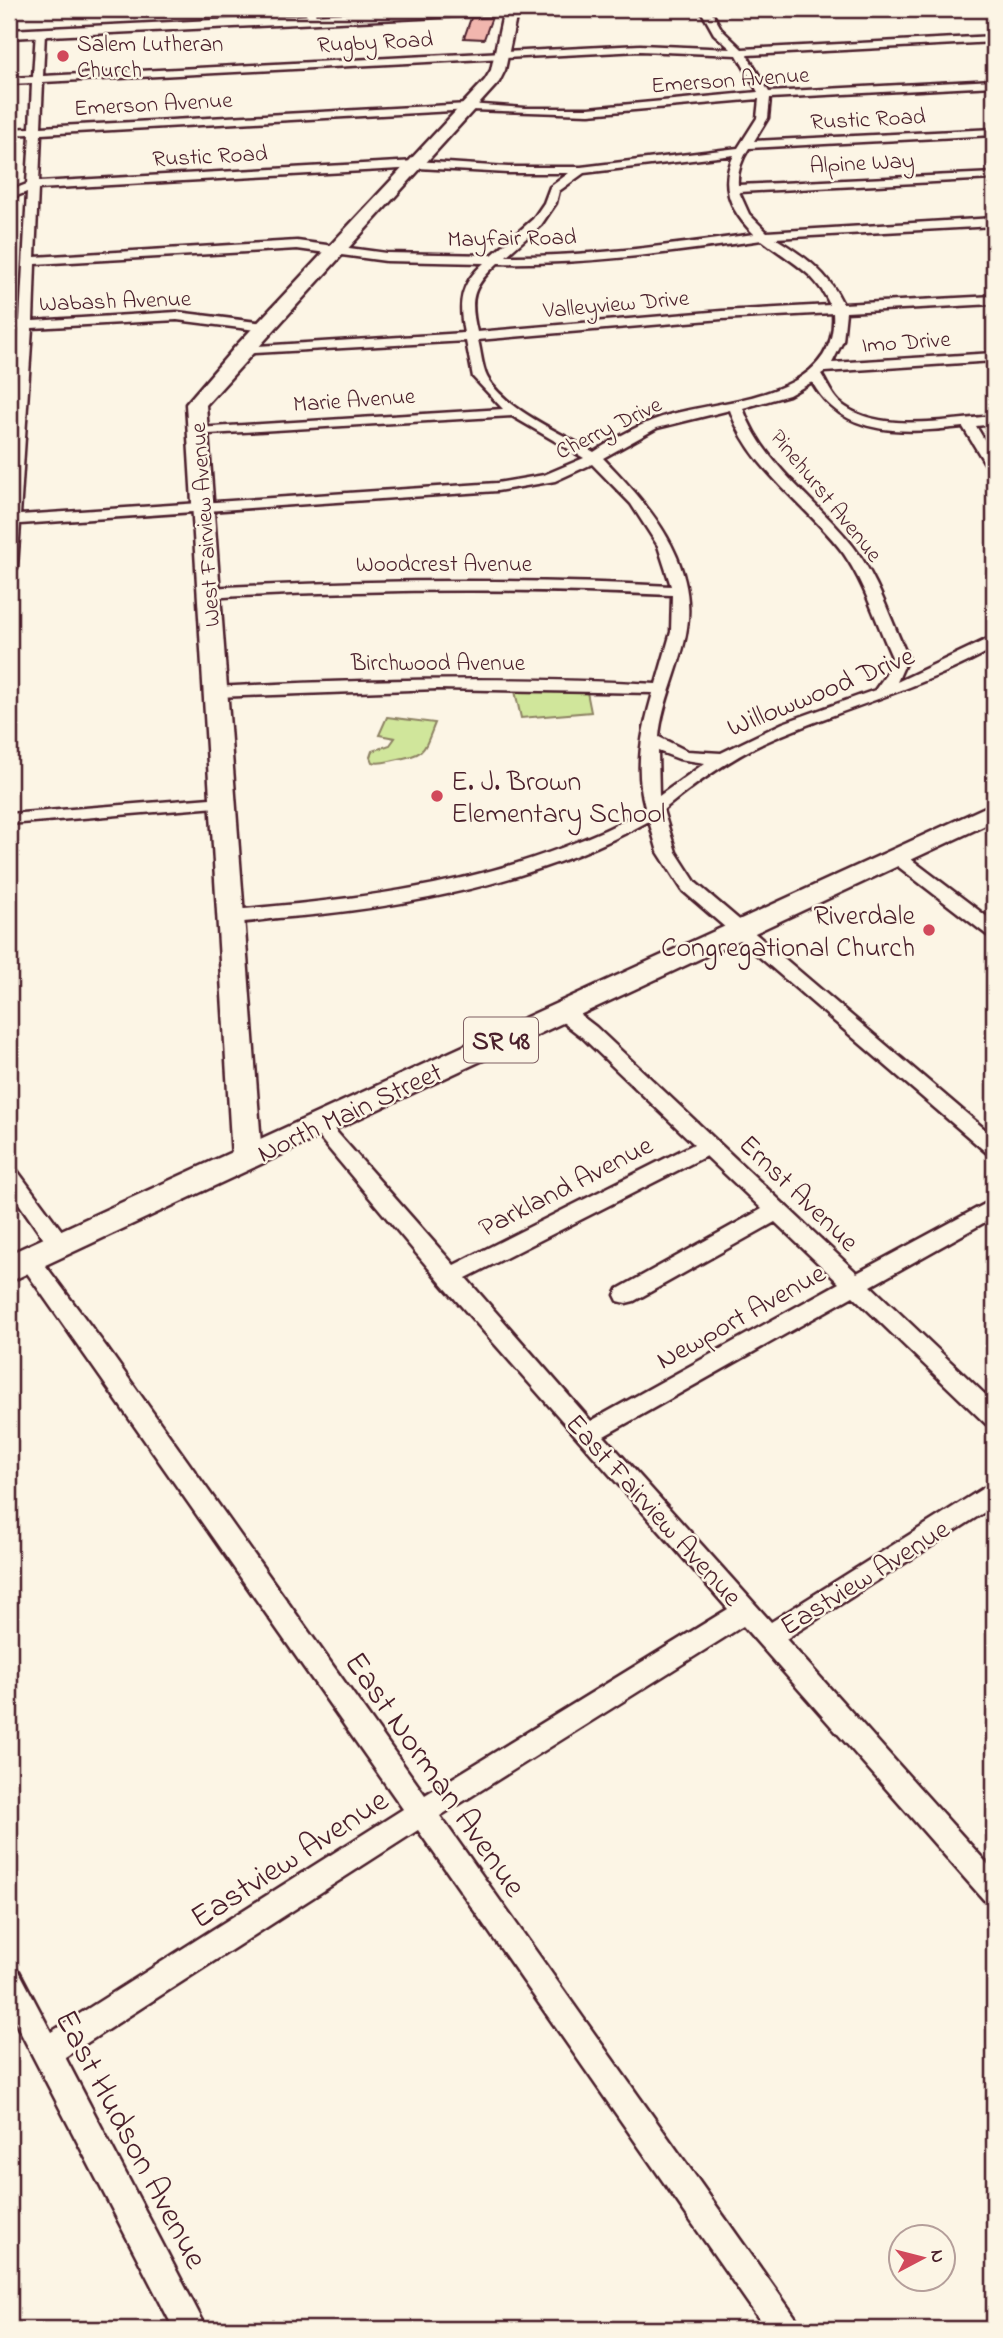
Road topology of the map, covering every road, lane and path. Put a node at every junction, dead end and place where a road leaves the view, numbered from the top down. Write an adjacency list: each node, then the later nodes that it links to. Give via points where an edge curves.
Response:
1 (513, 9): 3 (street); 8 (street, West Fairview Avenue)
2 (705, 9): 7 (street, via 719,33)
3 (311, 14): 4 (street)
4 (40, 33): 5 (street); 9 (street)
5 (9, 34)
6 (994, 38): 7 (street, Rugby Road)
7 (739, 52): 8 (street, Rugby Road, via 652,48); 12 (street)
8 (501, 55): 9 (street, Rugby Road); 13 (street, West Fairview Avenue, via 495,78)
9 (38, 79): 10 (street, Rugby Road); 14 (street)
10 (9, 81)
11 (994, 83): 12 (street, Emerson Avenue)
12 (764, 96): 13 (street, Emerson Avenue, via 589,111); 17 (street, via 763,118)
13 (468, 108): 14 (street, Emerson Avenue); 18 (street, West Fairview Avenue)
14 (36, 131): 15 (street, Emerson Avenue); 22 (street)
15 (9, 132)
16 (994, 132): 17 (street, Rustic Road)
17 (742, 148): 20 (street, Rustic Road); 24 (street, via 733,165)
18 (415, 164): 19 (street, Rustic Road); 22 (street, Rustic Road); 28 (street, West Fairview Avenue)
19 (508, 170): 20 (street, Rustic Road); 23 (street)
20 (582, 170): 23 (street)
21 (994, 176): 24 (street, Alpine Way)
22 (33, 186): 25 (street, Rustic Road); 30 (street)
23 (554, 189): 29 (street, via 537,222)
24 (732, 189): 27 (street, via 742,213)
25 (9, 195)
26 (994, 222): 27 (street, Mayfair Road)
27 (763, 236): 29 (street, Mayfair Road, via 607,256); 32 (street, via 816,270)
28 (336, 251): 29 (street, Mayfair Road); 30 (street, Mayfair Road, via 292,245); 35 (street, West Fairview Avenue)
29 (495, 260): 36 (street, via 476,278 466,297)
30 (30, 261): 33 (street)
31 (994, 300): 32 (street, Valleyview Drive)
32 (839, 308): 36 (street, Valleyview Drive); 39 (street, Cherry Drive, via 834,346)
33 (26, 325): 34 (street, Wabash Avenue); 35 (street, Wabash Avenue, via 177,316); 48 (street)
34 (9, 326)
35 (265, 327): 37 (street, West Fairview Avenue)
36 (471, 337): 37 (street, Valleyview Drive); 41 (street, via 481,377)
37 (242, 351): 44 (street, West Fairview Avenue, via 198,400)
38 (994, 357): 39 (street, Imo Drive)
39 (817, 370): 40 (street, Cherry Drive, via 803,384 781,395); 43 (street, via 836,405 861,419 902,425)
40 (735, 404): 45 (street, Cherry Drive, via 654,424); 53 (street, Pinehurst Avenue, via 737,416 758,447 860,568)
41 (514, 412): 44 (street, Marie Avenue); 45 (street)
42 (994, 419): 43 (street)
43 (966, 421): 46 (street)
44 (197, 432): 47 (street, West Fairview Avenue)
45 (593, 457): 47 (street, Cherry Drive, via 565,472 513,485); 50 (street, via 653,522 673,563)
46 (994, 467)
47 (203, 506): 48 (street, Cherry Drive); 51 (street, West Fairview Avenue)
48 (11, 520): 49 (street)
49 (9, 568)
50 (680, 591): 51 (street, Woodcrest Avenue, via 440,584); 55 (street, via 679,632)
51 (208, 593): 56 (street, West Fairview Avenue)
52 (994, 643): 54 (street, Willowwood Drive)
53 (900, 657): 54 (street, via 917,664); 57 (street)
54 (948, 665): 57 (street, Willowwood Drive)
55 (662, 689): 56 (street, Birchwood Avenue, via 426,682); 58 (street)
56 (215, 692): 60 (street, West Fairview Avenue)
57 (882, 692): 59 (street, Willowwood Drive, via 778,731)
58 (650, 739): 59 (street, via 678,755); 61 (street, via 648,765)
59 (723, 758): 61 (street, Willowwood Drive)
60 (223, 802): 63 (street); 65 (street, West Fairview Avenue)
61 (654, 807): 65 (street, Willowwood Drive, via 567,853 482,881 393,899); 66 (street, via 676,869)
62 (994, 811): 64 (main road, North Main Street / SR 48)
63 (9, 819)
64 (897, 857): 66 (main road, North Main Street / SR 48); 67 (street)
65 (231, 916): 72 (street, West Fairview Avenue)
66 (737, 930): 68 (main road, North Main Street / SR 48); 71 (street)
67 (994, 931)
68 (563, 1012): 69 (main road, North Main Street / SR 48); 70 (street, Ernst Avenue)
69 (318, 1125): 72 (main road, North Main Street / SR 48); 78 (street, East Fairview Avenue)
70 (708, 1146): 75 (street, Ernst Avenue); 78 (street, Parkland Avenue)
71 (994, 1148)
72 (247, 1158): 76 (main road, North Main Street / SR 48)
73 (9, 1174): 76 (street)
74 (994, 1207): 79 (street, Newport Avenue)
75 (777, 1211): 79 (street, Ernst Avenue); 80 (street)
76 (60, 1245): 77 (main road, North Main Street / SR 48)
77 (19, 1264): 86 (street, East Norman Avenue, via 99,1354)
78 (449, 1276): 82 (street, East Fairview Avenue)
79 (854, 1285): 81 (street, Ernst Avenue); 82 (street, Newport Avenue)
80 (626, 1295)
81 (994, 1417)
82 (588, 1434): 84 (street, East Fairview Avenue)
83 (994, 1494): 85 (street, Eastview Avenue)
84 (746, 1611): 85 (street, East Fairview Avenue); 86 (street, Eastview Avenue)
85 (770, 1636): 87 (street, East Fairview Avenue)
86 (422, 1812): 89 (street, Eastview Avenue); 91 (street, East Norman Avenue)
87 (989, 1875)
88 (9, 1981): 89 (street, East Hudson Avenue)
89 (46, 2052): 90 (street, East Hudson Avenue)
90 (191, 2329)
91 (785, 2329)

